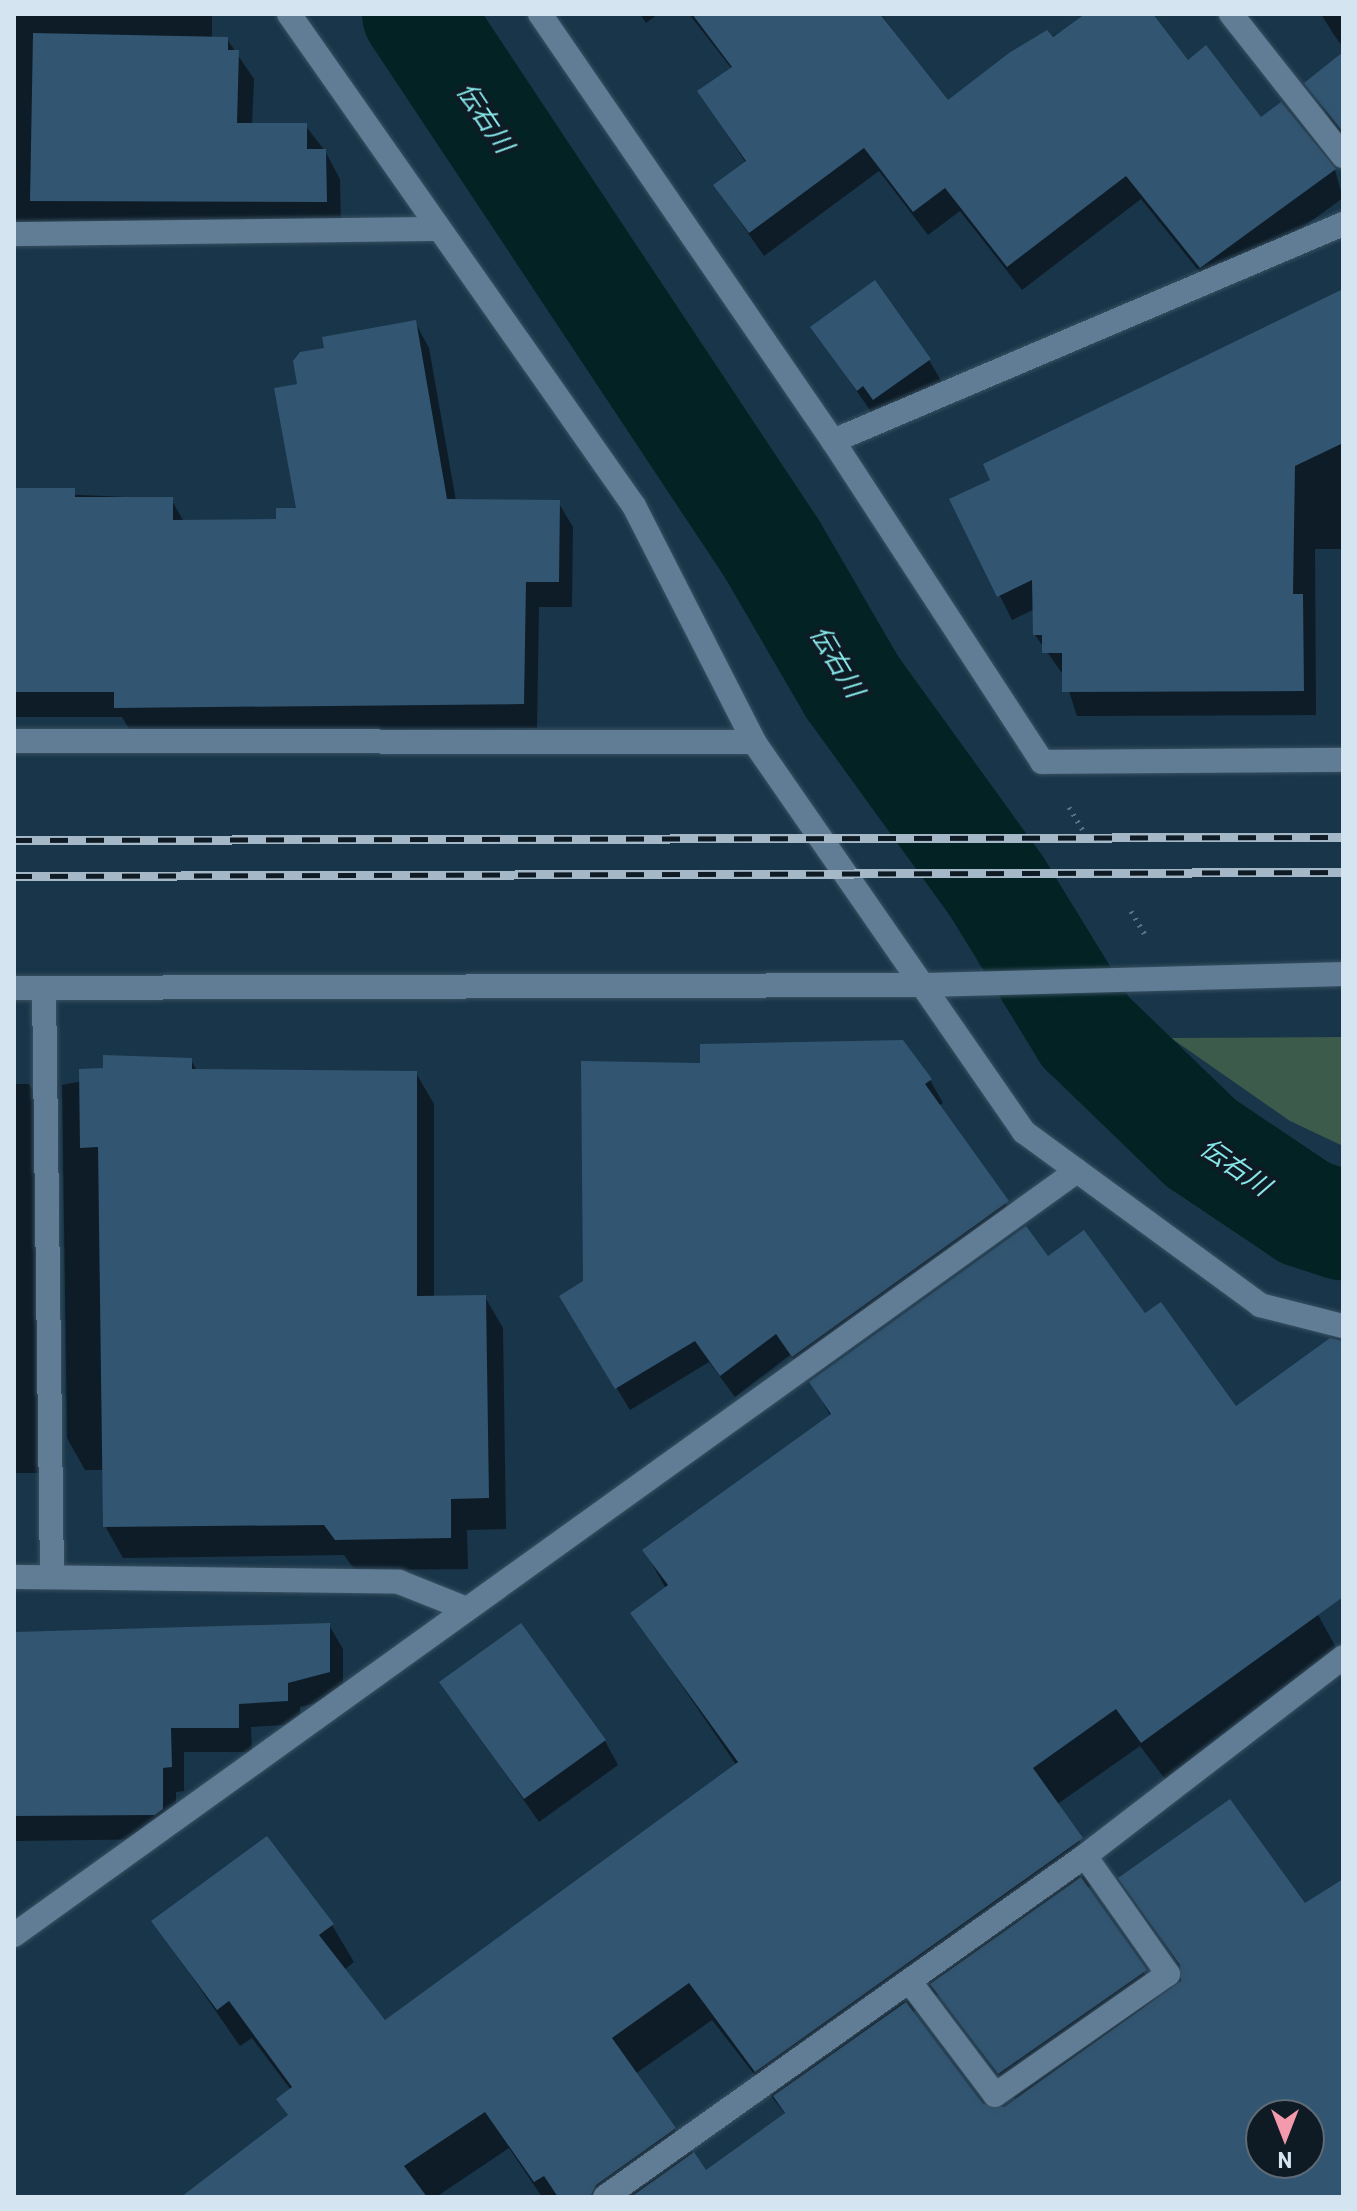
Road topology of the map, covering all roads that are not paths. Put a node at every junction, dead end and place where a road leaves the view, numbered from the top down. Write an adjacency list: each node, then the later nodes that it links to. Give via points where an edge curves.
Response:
1 (289, 14): 6 (street)
2 (540, 14): 8 (street)
3 (1231, 14): 4 (street)
4 (1343, 156)
5 (1343, 224): 8 (street)
6 (437, 229): 7 (street); 10 (street, via 634,506)
7 (14, 234)
8 (833, 441): 11 (street, via 1042,762)
9 (14, 741): 10 (street)
10 (754, 742): 13 (street)
11 (1343, 760)
12 (1343, 974): 13 (street)
13 (928, 985): 15 (street); 16 (street, via 1024,1132)
14 (14, 988): 15 (street)
15 (44, 988): 18 (street)
16 (1077, 1171): 17 (street, via 1260,1305); 20 (street)
17 (1343, 1326)
18 (52, 1576): 19 (street); 20 (street, via 399,1582)
19 (14, 1577)
20 (462, 1607): 23 (street)
21 (1343, 1657): 22 (street)
22 (1085, 1856): 24 (street); 24 (street, via 1168,1974 995,2095)
23 (14, 1935)
24 (910, 1982): 25 (street)
25 (605, 2197)

